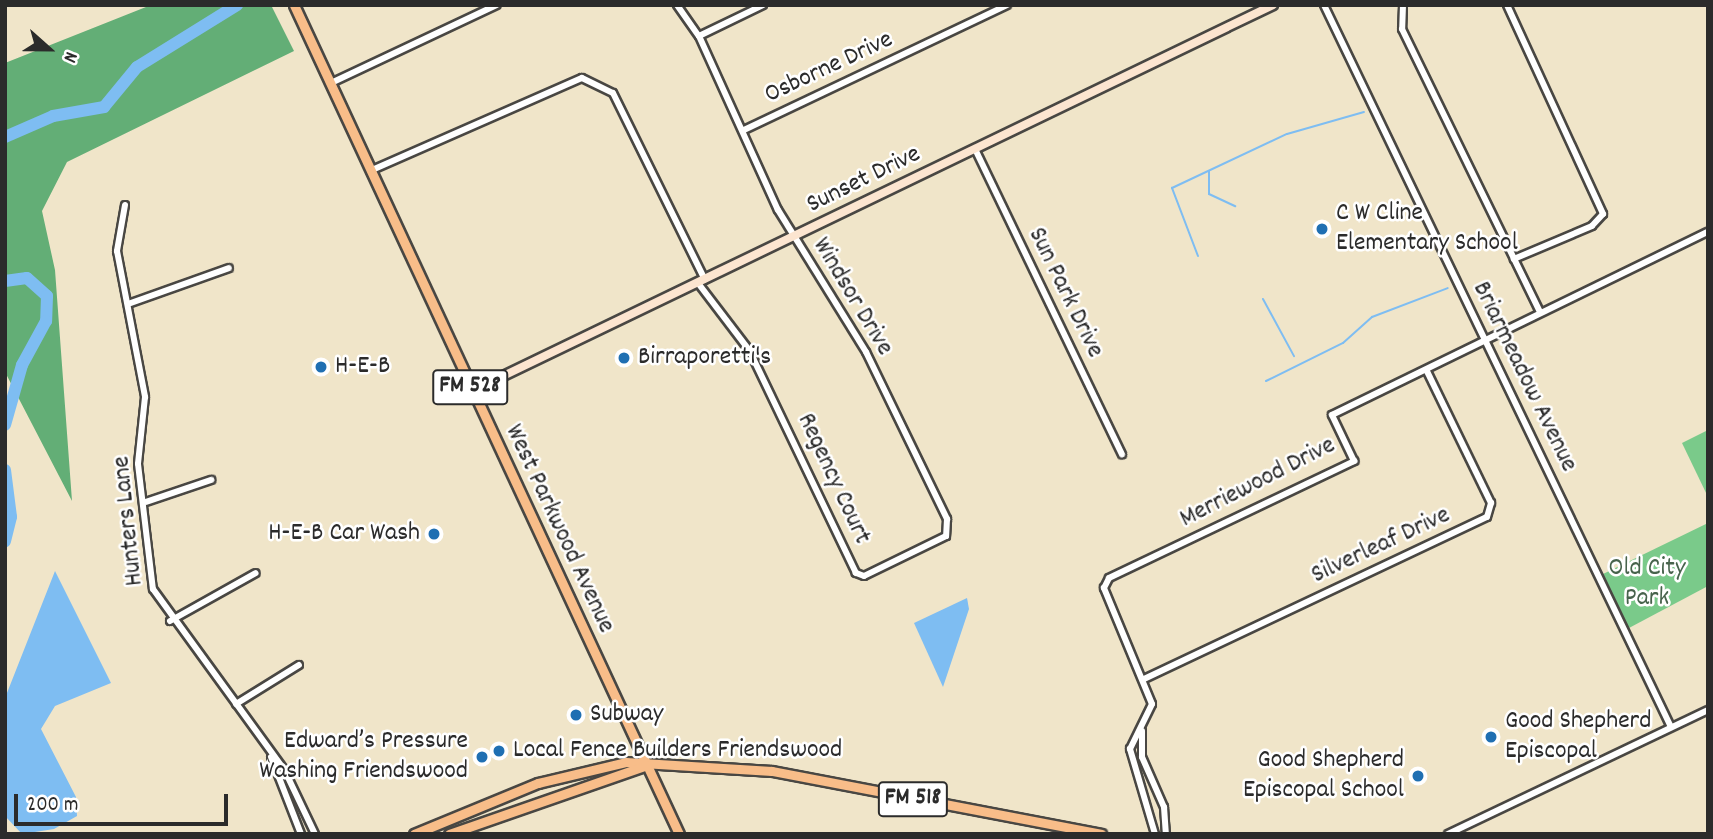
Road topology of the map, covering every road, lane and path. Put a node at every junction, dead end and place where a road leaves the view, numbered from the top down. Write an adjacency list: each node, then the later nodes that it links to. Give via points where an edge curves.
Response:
1 (497, 5): 11 (street)
2 (677, 5): 10 (street, Windsor Drive)
3 (763, 5): 10 (street)
4 (1007, 5): 12 (street, Osborne Drive)
5 (1273, 5): 13 (street, Sunset Drive)
6 (1324, 5): 23 (street, Briarmeadow Avenue)
7 (1404, 5): 18 (street, via 1402,29)
8 (1507, 5): 18 (street, via 1603,214 1592,226)
9 (295, 6): 11 (main road, West Parkwood Avenue / FM 528)
10 (699, 36): 12 (street, Windsor Drive)
11 (331, 83): 14 (main road, West Parkwood Avenue / FM 528)
12 (744, 130): 17 (street, Windsor Drive)
13 (975, 149): 17 (street, Sunset Drive); 26 (street, Sun Park Drive)
14 (372, 170): 20 (street, Regency Court, via 582,78 613,93); 25 (main road, West Parkwood Avenue / FM 528)
15 (125, 205): 21 (street, Hunters Lane, via 117,251)
16 (1708, 232): 22 (street, Merriewood Drive)
17 (793, 237): 20 (street, Sunset Drive); 28 (street, Windsor Drive, via 866,352)
18 (1514, 259): 22 (street)
19 (229, 268): 21 (street)
20 (701, 281): 25 (street, Sunset Drive); 28 (street, Regency Court, via 749,350 856,573 864,576 946,536)
21 (128, 304): 29 (street, Hunters Lane, via 145,397 138,464)
22 (1539, 310): 23 (street, Merriewood Drive)
23 (1485, 340): 24 (street, Merriewood Drive); 36 (street, Briarmeadow Avenue)
24 (1427, 371): 33 (street, Merriewood Drive, via 1332,415 1354,461 1105,583); 33 (street, Silverleaf Drive, via 1491,503 1487,517)
25 (472, 391): 39 (main road, West Parkwood Avenue / FM 528)
26 (1122, 454)
27 (211, 481): 29 (street)
28 (936, 498)
29 (146, 502): 31 (street, Hunters Lane, via 150,578)
30 (256, 573): 31 (street)
31 (170, 621): 34 (street, Hunters Lane)
32 (299, 666): 34 (street)
33 (1144, 679): 37 (street, via 1152,704)
34 (236, 704): 38 (street, Hunters Lane)
35 (1708, 710): 36 (street)
36 (1671, 727): 50 (street)
37 (1142, 731): 40 (street, via 1142,757); 41 (street, via 1130,749)
38 (271, 757): 42 (street, Hunters Lane); 43 (street, Hunters Lane, via 284,769)
39 (647, 765): 44 (main road, FM 518, via 626,762 538,783); 45 (main road, FM 518); 46 (main road, FM 528); 47 (main road, FM 518, via 772,771)
40 (1157, 790): 41 (street); 49 (street)
41 (1147, 794): 48 (street)
42 (301, 834)
43 (315, 834)
44 (414, 834)
45 (449, 834)
46 (678, 834)
47 (1101, 834)
48 (1155, 834)
49 (1166, 834)
50 (1448, 834)

